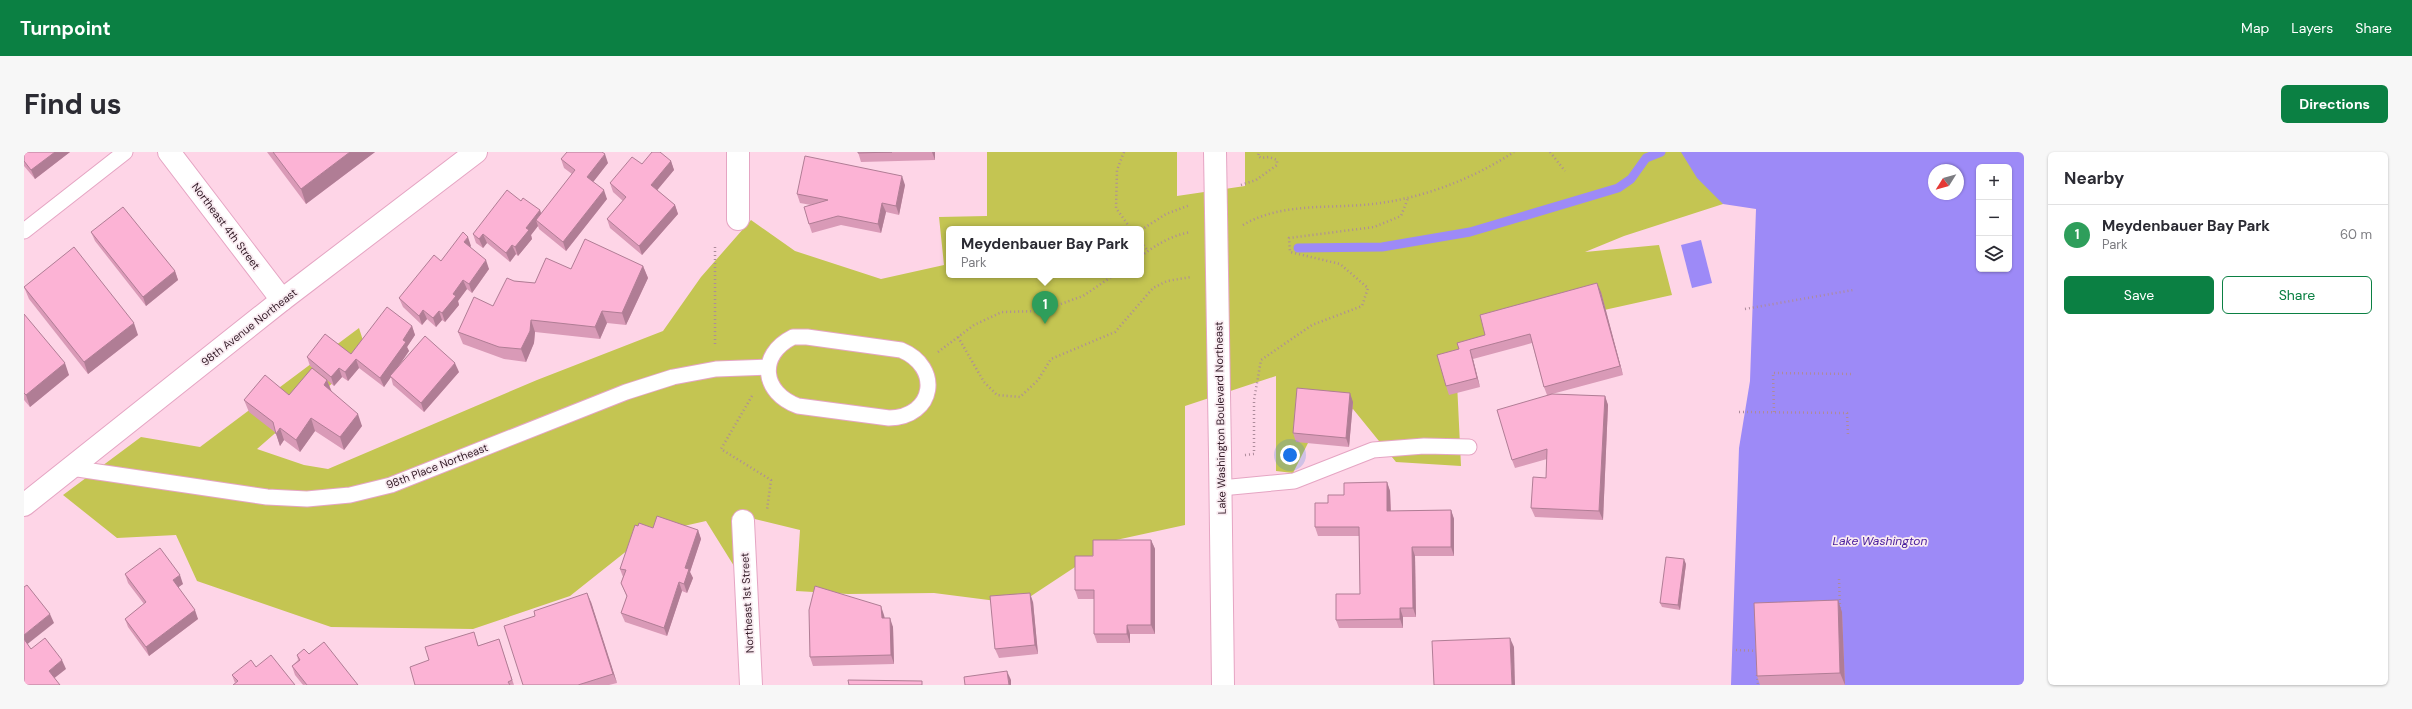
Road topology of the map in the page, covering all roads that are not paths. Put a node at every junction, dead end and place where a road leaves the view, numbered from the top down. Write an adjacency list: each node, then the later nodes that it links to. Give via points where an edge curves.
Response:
1 (125, 152): 7 (lane)
2 (169, 152): 8 (street, Northeast 4th Street)
3 (476, 152): 8 (street, 98th Avenue Northeast)
4 (738, 152): 6 (street)
5 (1215, 152): 12 (street, Lake Washington Boulevard Northeast, bridge)
6 (738, 219)
7 (24, 231)
8 (282, 300): 11 (street, 98th Avenue Northeast)
9 (768, 367): 9 (lane, via 769,381 776,392 785,401 798,406 902,418 915,412 924,401 928,389 927,376 912,354 901,350 807,337 793,337 782,343 773,353); 11 (lane, 98th Place Northeast, via 716,369 626,392 391,486 350,494 307,499 267,497)
10 (1469, 446): 12 (lane, via 1373,450 1294,481)
11 (72, 468): 13 (street, 98th Avenue Northeast)
12 (1221, 488): 16 (street, Lake Washington Boulevard Northeast)
13 (24, 505)
14 (743, 521): 15 (street, Northeast 1st Street)
15 (751, 685)
16 (1223, 685)

